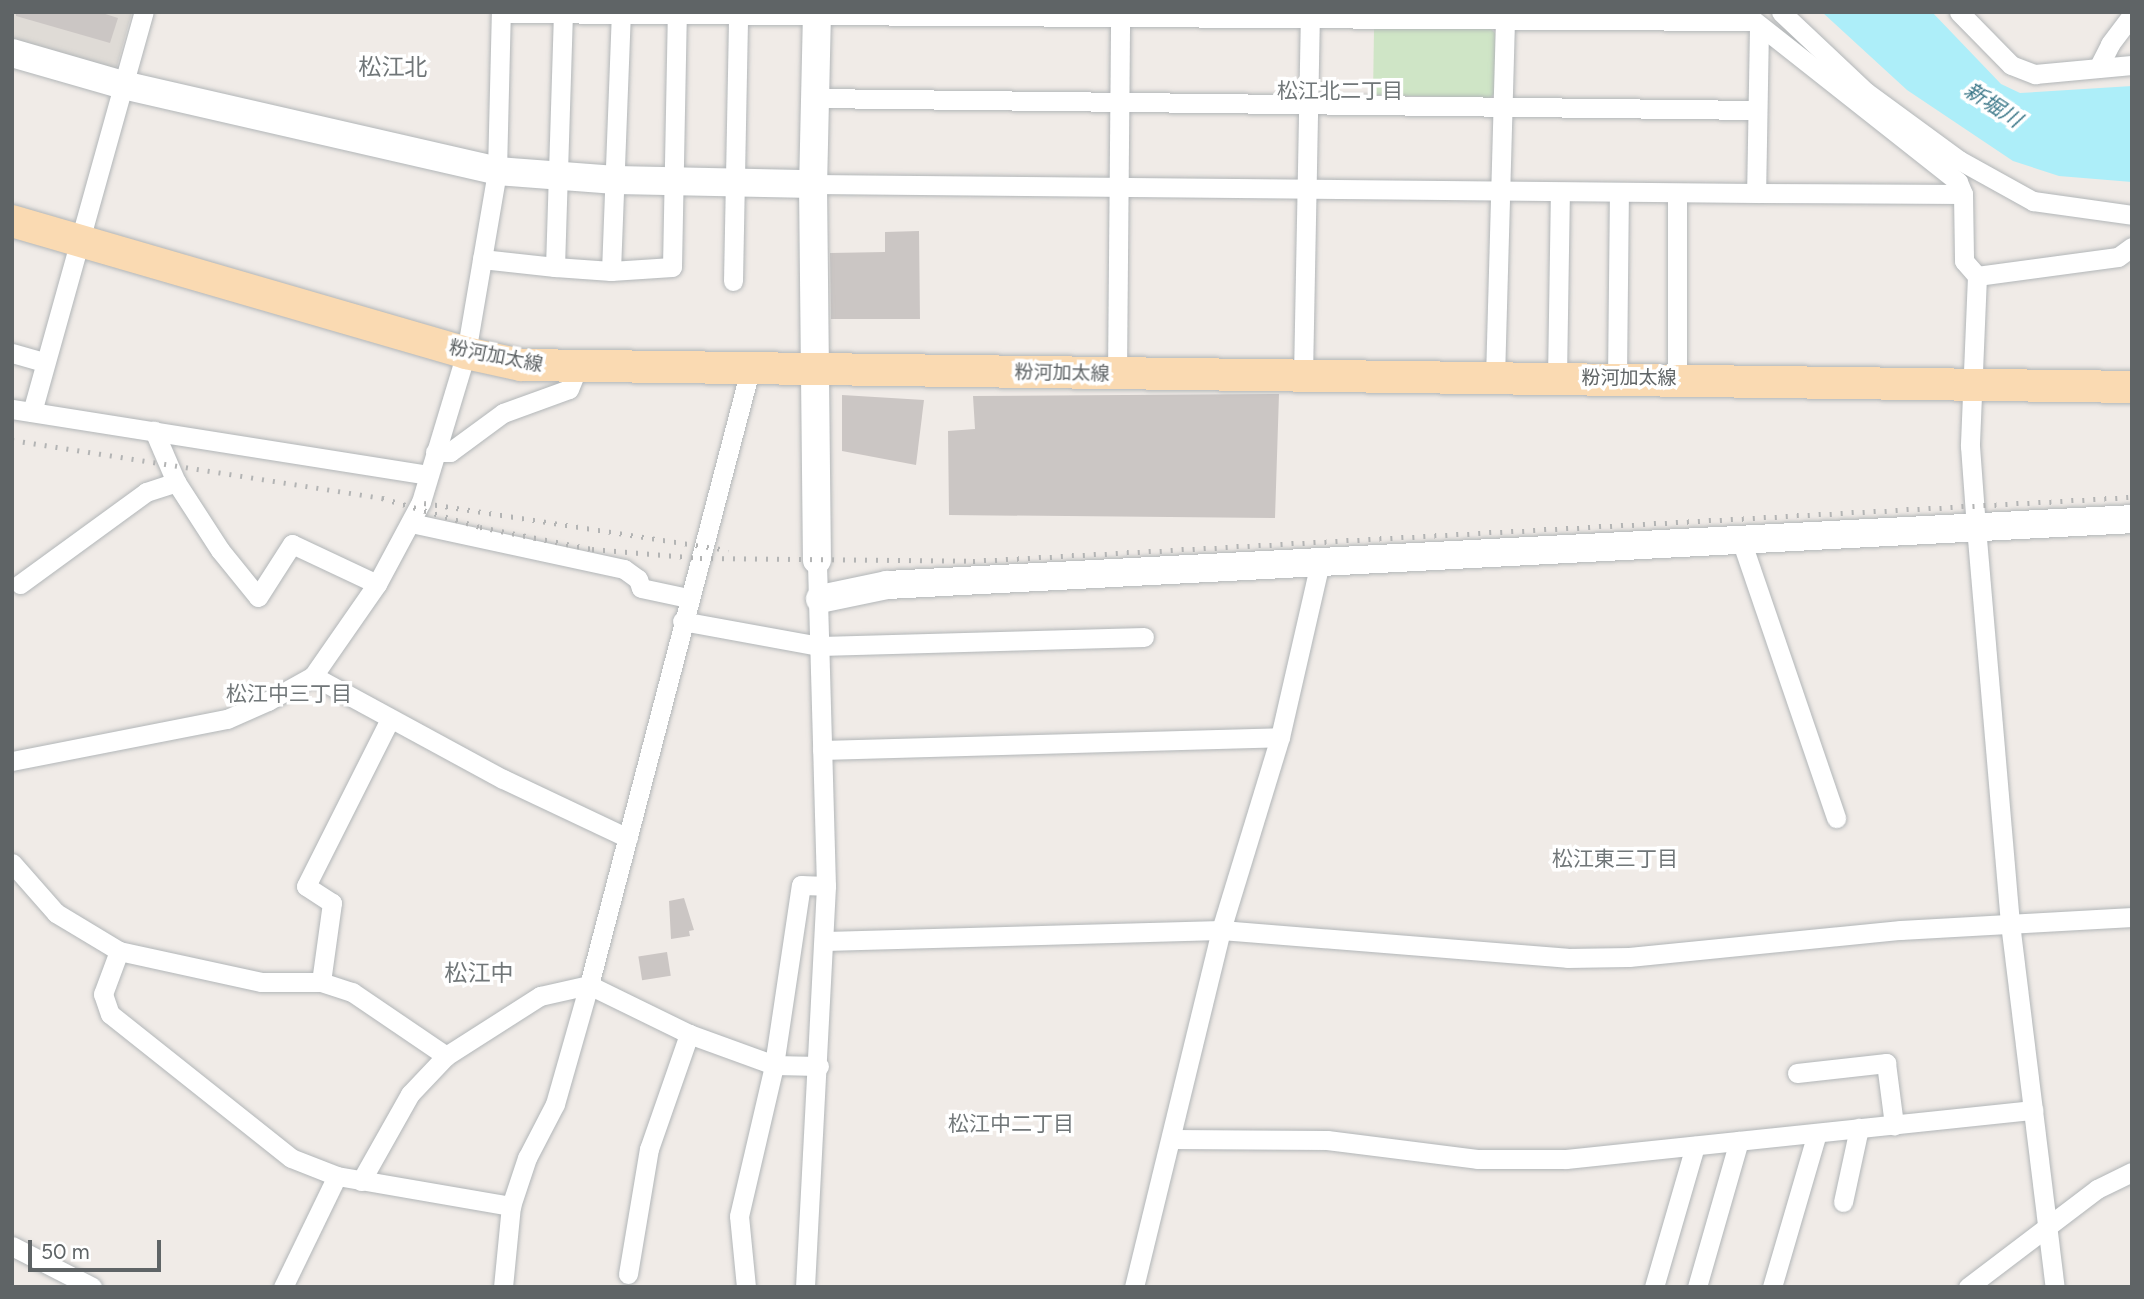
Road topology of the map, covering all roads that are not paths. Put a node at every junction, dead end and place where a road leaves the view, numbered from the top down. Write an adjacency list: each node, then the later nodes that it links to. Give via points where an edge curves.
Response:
1 (144, 12): 18 (street)
2 (1781, 12): 38 (street, via 1866,92 1959,160 2033,201)
3 (1959, 12): 17 (street, via 2011,65 2035,74)
4 (501, 13): 5 (street); 24 (street)
5 (563, 13): 6 (street); 25 (street)
6 (621, 13): 7 (street); 26 (street)
7 (677, 14): 8 (street); 27 (street)
8 (738, 14): 9 (street); 28 (street)
9 (817, 14): 12 (street); 19 (street)
10 (1310, 15): 12 (street); 13 (street); 21 (street)
11 (2132, 15): 17 (street)
12 (1120, 16): 20 (street)
13 (1505, 17): 14 (street); 22 (street)
14 (1751, 20): 23 (street); 37 (street, via 1958,182)
15 (12, 53): 18 (street)
16 (2132, 65): 17 (street)
17 (2098, 68)
18 (123, 85): 24 (street); 40 (street)
19 (815, 97): 20 (street); 29 (street)
20 (1121, 102): 21 (street); 30 (street)
21 (1310, 103): 22 (street); 31 (street)
22 (1504, 107): 23 (street); 32 (street)
23 (1756, 110): 36 (street)
24 (497, 171): 25 (street); 42 (street)
25 (561, 176): 26 (street); 43 (street)
26 (616, 180): 27 (street); 44 (street)
27 (675, 182): 28 (street); 44 (street, via 672,267)
28 (736, 183): 29 (street); 46 (street)
29 (813, 184): 30 (street); 52 (street)
30 (1121, 189): 31 (street); 53 (street)
31 (1307, 190): 32 (street); 54 (street)
32 (1502, 192): 33 (street); 56 (street)
33 (1560, 192): 34 (street); 55 (street)
34 (1619, 193): 35 (street); 57 (street)
35 (1678, 193): 36 (street); 58 (street)
36 (1756, 193): 37 (street)
37 (1963, 194): 45 (street, via 1964,261)
38 (2132, 215)
39 (12, 221): 40 (main road, 粉河加太線)
40 (81, 240): 48 (main road, 粉河加太線); 49 (street)
41 (2132, 247): 45 (street, via 2118,257)
42 (482, 259): 43 (street); 48 (street)
43 (555, 267): 44 (street)
44 (611, 271)
45 (1977, 276): 59 (street)
46 (733, 282)
47 (12, 353): 49 (street)
48 (466, 353): 50 (main road, 粉河加太線, via 521,365); 63 (street)
49 (44, 362): 61 (street)
50 (577, 369): 51 (main road, 粉河加太線); 63 (street, via 569,388 503,413 450,452)
51 (750, 370): 52 (main road, 粉河加太線); 74 (street)
52 (813, 371): 53 (main road, 粉河加太線); 70 (street)
53 (1117, 374): 54 (main road, 粉河加太線)
54 (1303, 376): 56 (main road, 粉河加太線)
55 (1557, 377): 56 (main road, 粉河加太線); 57 (main road, 粉河加太線)
56 (1495, 378)
57 (1617, 378): 58 (main road, 粉河加太線)
58 (1677, 378): 59 (main road, 粉河加太線)
59 (1971, 385): 60 (main road, 粉河加太線); 68 (street)
60 (2132, 387)
61 (22, 410): 62 (street)
62 (153, 431): 64 (street); 65 (street)
63 (435, 452): 64 (street)
64 (428, 475): 67 (street)
65 (176, 482): 72 (street, via 146,492); 73 (street, via 220,550 258,597 292,544)
66 (2132, 519): 68 (street)
67 (411, 523): 73 (street); 74 (street, via 624,569 638,579 641,588)
68 (1976, 527): 69 (street); 89 (street)
69 (1741, 540): 71 (street); 84 (street)
70 (817, 560): 75 (street)
71 (1320, 562): 75 (street, via 887,585); 81 (street)
72 (20, 584)
73 (377, 584): 79 (street)
74 (688, 598): 76 (street)
75 (820, 599): 78 (street)
76 (682, 621): 78 (street); 85 (street)
77 (1144, 637): 78 (street)
78 (820, 646): 82 (street)
79 (313, 676): 80 (street); 83 (street, via 227,719)
80 (390, 719): 85 (street); 93 (street, via 306,886 332,903)
81 (1280, 737): 82 (street); 90 (street)
82 (822, 750): 87 (street)
83 (12, 761)
84 (1836, 818)
85 (628, 838): 94 (street)
86 (12, 863): 92 (street, via 56,913)
87 (825, 886): 91 (street); 97 (street, via 801,885)
88 (2132, 917): 89 (street)
89 (2010, 923): 90 (street, via 1629,957 1567,958); 100 (street)
90 (1221, 929): 91 (street); 104 (street)
91 (825, 941): 98 (street)
92 (119, 951): 93 (street, via 261,982); 108 (street, via 103,994 110,1014 292,1158)
93 (321, 982): 96 (street, via 352,992)
94 (589, 985): 95 (street); 96 (street, via 540,996); 111 (street, via 555,1104 527,1158)
95 (689, 1034): 97 (street); 114 (street, via 649,1149)
96 (446, 1056): 109 (street, via 410,1094)
97 (774, 1065): 98 (street); 118 (street, via 739,1216)
98 (819, 1066): 119 (street)
99 (1797, 1073): 101 (street, via 1886,1063)
100 (2033, 1110): 101 (street); 112 (street)
101 (1894, 1125): 102 (street)
102 (1859, 1129): 103 (street); 110 (street)
103 (1818, 1133): 105 (street); 123 (street)
104 (1172, 1139): 106 (street, via 1327,1140 1477,1159 1566,1159); 120 (street)
105 (1739, 1141): 106 (street); 122 (street)
106 (1695, 1146): 121 (street)
107 (2132, 1172): 112 (street, via 2097,1189)
108 (337, 1176): 109 (street); 116 (street)
109 (361, 1181): 111 (street)
110 (1843, 1202)
111 (511, 1206): 117 (street)
112 (2047, 1226): 124 (street); 125 (street)
113 (12, 1246): 115 (street)
114 (628, 1274)
115 (92, 1287)
116 (283, 1287)
117 (503, 1287)
118 (746, 1287)
119 (805, 1287)
120 (1134, 1287)
121 (1654, 1287)
122 (1698, 1287)
123 (1772, 1287)
124 (1968, 1287)
125 (2056, 1287)

